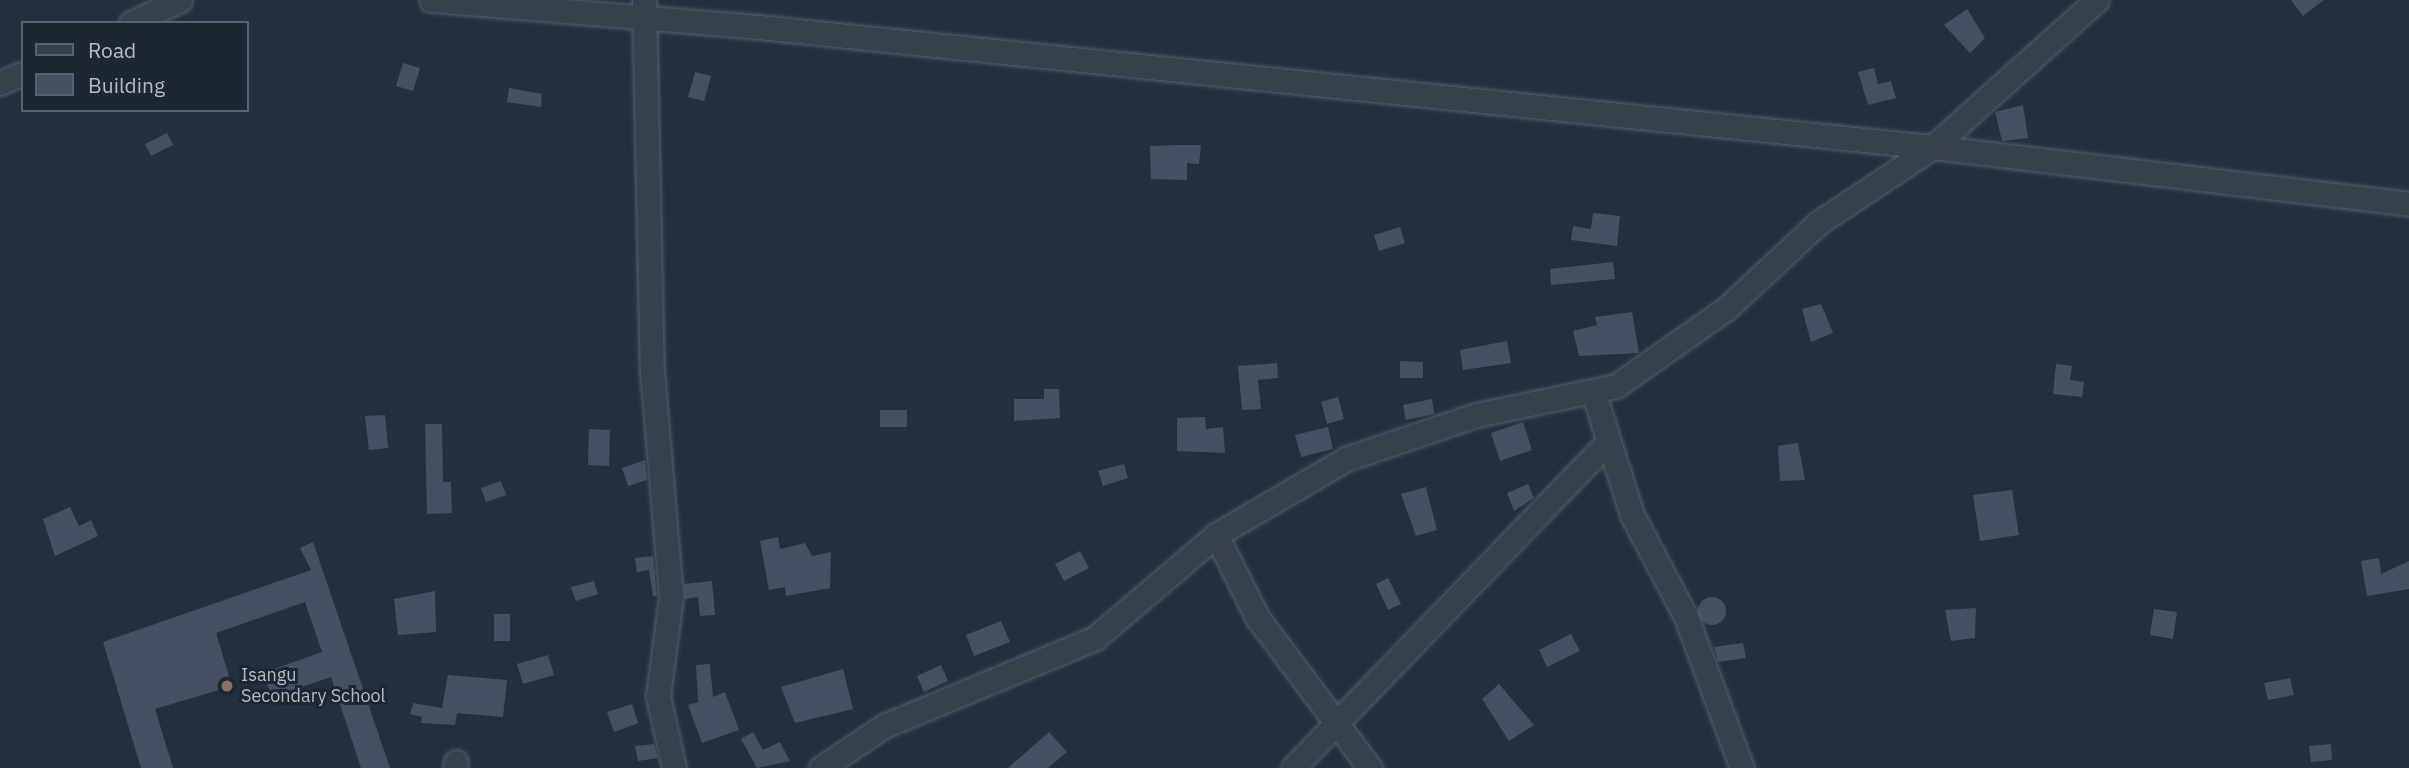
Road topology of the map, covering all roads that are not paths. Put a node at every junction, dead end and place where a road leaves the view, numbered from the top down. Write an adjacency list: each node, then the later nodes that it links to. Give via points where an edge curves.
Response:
1 (180, 0): 5 (street)
2 (431, 0): 4 (street)
3 (2097, 0): 8 (street)
4 (643, 9): 8 (street); 14 (street, via 652,371 671,597 659,696)
5 (135, 21)
6 (21, 74): 7 (street)
7 (0, 83)
8 (1933, 147): 9 (street); 10 (street, via 1818,223 1727,309 1616,386)
9 (2409, 204)
10 (1593, 391): 11 (street); 12 (street, via 1476,415 1346,459)
11 (1606, 444): 13 (street); 18 (street, via 1632,514 1686,617)
12 (1216, 536): 13 (street, via 1257,617); 15 (street, via 1095,638 884,726)
13 (1341, 724): 16 (street); 17 (street)
14 (674, 768)
15 (821, 768)
16 (1293, 768)
17 (1370, 768)
18 (1742, 768)

